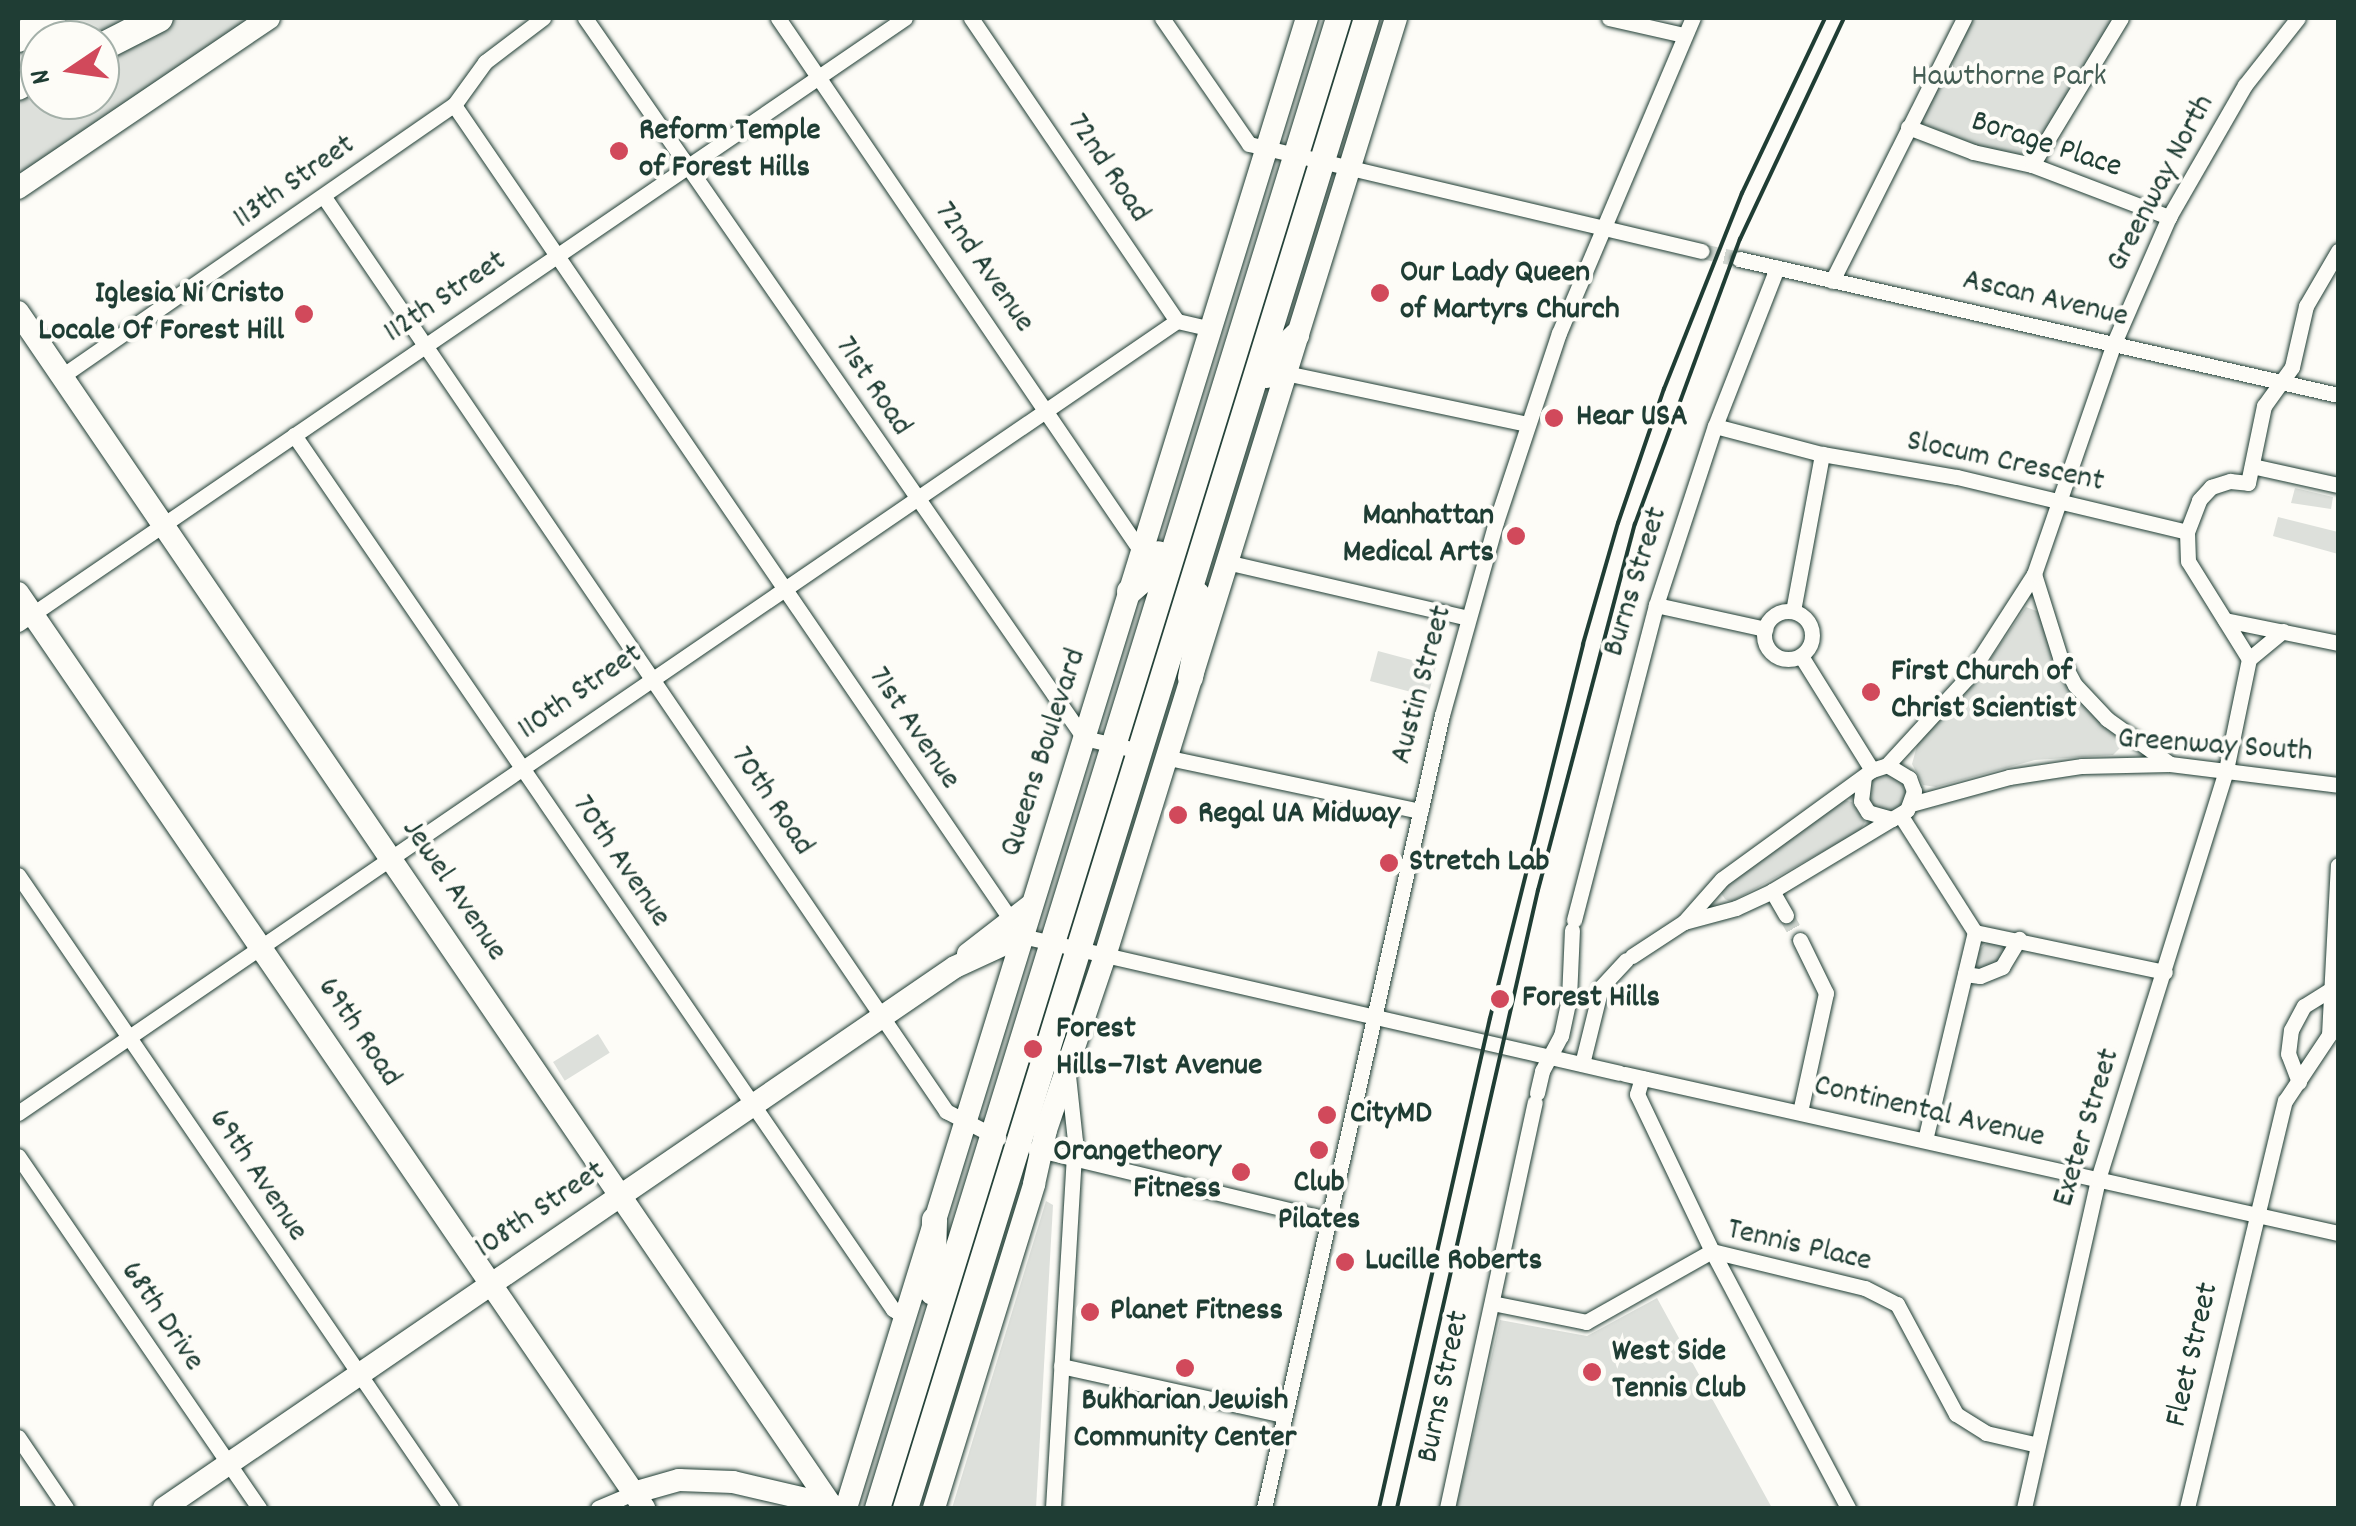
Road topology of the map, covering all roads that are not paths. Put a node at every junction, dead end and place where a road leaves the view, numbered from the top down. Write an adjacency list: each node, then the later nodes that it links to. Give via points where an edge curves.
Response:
1 (50, 18): 20 (highway)
2 (159, 18): 21 (highway)
3 (269, 18): 30 (street)
4 (543, 18): 23 (street, 113th Street, via 484,62)
5 (585, 18): 27 (street, 71st Road)
6 (778, 18): 22 (street, 72nd Avenue)
7 (906, 18): 22 (street, 112th Street)
8 (971, 18): 41 (street, 72nd Road)
9 (1162, 18): 25 (street, via 1249,144)
10 (1308, 18): 25 (street, Queens Boulevard)
11 (1338, 18): 26 (main road, Queens Boulevard)
12 (1366, 18): 26 (main road, Queens Boulevard)
13 (1396, 18): 29 (street, Queens Boulevard)
14 (1608, 18): 19 (street)
15 (1693, 18): 19 (street, Austin Street)
16 (1964, 18): 24 (street)
17 (2120, 18): 28 (street)
18 (2298, 18): 32 (street, Greenway North, via 2245,85)
19 (1684, 35): 33 (street, Austin Street)
20 (18, 38)
21 (120, 38)
22 (818, 78): 27 (street, 112th Street); 50 (street, 72nd Avenue)
23 (454, 105): 31 (street, 113th Street); 36 (street, 71st Avenue)
24 (1908, 127): 28 (street, Borage Place); 39 (street)
25 (1265, 149): 26 (street); 42 (street, Queens Boulevard)
26 (1307, 160): 29 (street); 53 (main road, Queens Boulevard); 56 (main road, Queens Boulevard)
27 (686, 165): 36 (street, 112th Street); 59 (street, 71st Road)
28 (2032, 165): 32 (street, Borage Place)
29 (1350, 170): 33 (street); 43 (street, Queens Boulevard)
30 (18, 188)
31 (324, 197): 45 (street, 70th Road); 47 (street, 113th Street)
32 (2168, 217): 44 (street, Greenway North)
33 (1602, 228): 34 (street); 51 (street, Austin Street)
34 (1702, 251)
35 (2338, 251): 48 (street, via 2306,306 2292,367)
36 (557, 255): 45 (street, 112th Street); 67 (street, 71st Avenue)
37 (1740, 259): 38 (street, Ascan Avenue)
38 (1777, 268): 39 (street, Ascan Avenue); 52 (street, Burns Street)
39 (1832, 281): 44 (street, Ascan Avenue)
40 (18, 312): 47 (street, Jewel Avenue)
41 (1177, 322): 42 (street); 50 (street, 110th Street)
42 (1211, 329): 63 (street, Queens Boulevard)
43 (1296, 335): 46 (street, Queens Boulevard); 53 (main road, via 1276,354)
44 (2114, 343): 48 (street, Ascan Avenue); 60 (street, Greenway North)
45 (425, 345): 54 (street, 112th Street); 80 (street, 70th Road)
46 (1284, 373): 51 (street); 65 (street, Queens Boulevard)
47 (62, 376): 61 (street, Jewel Avenue)
48 (2277, 382): 49 (street, Ascan Avenue); 57 (street, via 2264,406)
49 (2338, 394)
50 (1047, 408): 59 (street, 110th Street); 63 (street, 72nd Avenue)
51 (1528, 424): 72 (street, Austin Street)
52 (1715, 426): 55 (street, Slocum Crescent); 70 (street, Burns Street)
53 (1238, 434): 64 (main road, Queens Boulevard)
54 (294, 435): 61 (street, 112th Street); 86 (street, 70th Avenue)
55 (1822, 454): 60 (street, Slocum Crescent); 71 (street)
56 (1198, 462): 68 (main road, via 1151,572); 83 (main road, Queens Boulevard)
57 (2252, 466): 58 (street); 62 (street, via 2248,483 2210,487)
58 (2338, 485)
59 (915, 498): 67 (street, 110th Street); 82 (street, 71st Road)
60 (2057, 501): 62 (street, Slocum Crescent); 66 (street, Greenway North)
61 (163, 525): 73 (street, 112th Street); 92 (street, Jewel Avenue)
62 (2187, 532): 74 (street, via 2188,561)
63 (1140, 550): 68 (street, Queens Boulevard)
64 (1199, 562): 81 (main road); 84 (main road, Queens Boulevard)
65 (1226, 562): 72 (street); 81 (street, Queens Boulevard)
66 (2034, 574): 85 (street, via 2075,685); 88 (street, Greenway North, via 1967,678)
67 (784, 588): 80 (street, 110th Street); 97 (street, 71st Avenue)
68 (1128, 591): 82 (street, Queens Boulevard)
69 (18, 593): 73 (street, 69th Road)
70 (1656, 606): 75 (street); 106 (street, Burns Street, via 1573,925)
71 (1792, 611): 75 (street, via 1775,615); 78 (street, via 1812,630)
72 (1468, 618): 90 (street, Austin Street)
73 (25, 619): 103 (street, 69th Road)
74 (2226, 620): 76 (street); 79 (street)
75 (1765, 629): 78 (street, via 1765,641 1779,658)
76 (2283, 631): 77 (street); 79 (street)
77 (2338, 643)
78 (1801, 656): 88 (street)
79 (2249, 659): 87 (street)
80 (652, 678): 86 (street, 110th Street); 111 (street, 70th Road)
81 (1190, 678): 84 (street, Queens Boulevard)
82 (1084, 738): 83 (street); 97 (street, Queens Boulevard)
83 (1110, 744): 84 (street); 102 (main road, Queens Boulevard)
84 (1152, 754): 90 (street); 104 (main road, Queens Boulevard); 105 (street, Queens Boulevard)
85 (2170, 764): 87 (street, Greenway South); 91 (street, Greenway South, via 2082,766 2009,777)
86 (522, 768): 92 (street, 110th Street); 119 (street, 70th Avenue)
87 (2226, 770): 89 (street, Greenway South); 107 (street, Exeter Street)
88 (1874, 771): 91 (street, via 1910,778); 91 (street, via 1861,802 1879,819); 98 (street, Greenway North, via 1722,879)
89 (2338, 785)
90 (1420, 811): 112 (street, Austin Street)
91 (1901, 813): 95 (street, Greenway South); 99 (street)
92 (390, 857): 103 (street, 110th Street); 129 (street, Jewel Avenue)
93 (2338, 864): 110 (street, Fleet Street)
94 (18, 875): 113 (street, 69th Avenue)
95 (1772, 891): 96 (street); 98 (street, Greenway South)
96 (1786, 915)
97 (1021, 920): 102 (street); 111 (street, 108th Street); 122 (street, Queens Boulevard)
98 (1684, 922): 109 (street)
99 (1975, 932): 100 (street); 108 (street)
100 (2020, 939): 107 (street); 108 (street, via 2002,967)
101 (1800, 940): 120 (street, via 1826,993)
102 (1049, 942): 104 (street); 123 (main road, Queens Boulevard)
103 (260, 947): 113 (street, 110th Street); 135 (street, 69th Road)
104 (1077, 950): 105 (street); 125 (main road, Queens Boulevard)
105 (1105, 956): 112 (street); 116 (street, Queens Boulevard)
106 (1570, 971): 109 (street); 114 (street, Burns Street, via 1561,1036)
107 (2165, 972): 128 (street, Exeter Street)
108 (1965, 974): 124 (street)
109 (1605, 980): 115 (street)
110 (2332, 989): 118 (street, Fleet Street, via 2329,1035); 118 (street, via 2304,1006 2291,1030 2288,1054)
111 (884, 1016): 119 (street, 108th Street); 122 (street, 70th Road, via 946,1111)
112 (1372, 1016): 114 (street); 132 (street, Austin Street)
113 (128, 1037): 121 (street, 110th Street); 140 (street, 69th Avenue)
114 (1550, 1057): 115 (street, Continental Avenue); 136 (street, Burns Street)
115 (1582, 1064): 117 (street, Continental Avenue)
116 (1068, 1072): 125 (street, Queens Boulevard); 127 (street, Queens Boulevard)
117 (1629, 1075): 120 (street, Continental Avenue); 134 (street)
118 (2299, 1082): 130 (street, Fleet Street, via 2285,1101)
119 (753, 1106): 129 (street, 108th Street); 137 (street, 70th Avenue)
120 (1800, 1112): 124 (street, Continental Avenue)
121 (18, 1113)
122 (966, 1124): 123 (street, 70th Road); 131 (street, Queens Boulevard)
123 (991, 1136): 125 (street, 70th Road); 138 (main road, Queens Boulevard)
124 (1926, 1140): 128 (street, Continental Avenue)
125 (1030, 1148): 127 (street, 70th Road); 155 (main road, Queens Boulevard); 156 (street, Queens Boulevard)
126 (18, 1156): 144 (street, 68th Drive)
127 (1074, 1162): 132 (street, 70th Road); 139 (street, Queens Boulevard)
128 (2098, 1179): 130 (street, Continental Avenue); 143 (street, Exeter Street)
129 (622, 1195): 135 (street, 108th Street); 147 (street, Jewel Avenue)
130 (2255, 1214): 133 (street, Continental Avenue); 162 (street, Fleet Street)
131 (934, 1219): 137 (street, Queens Boulevard); 138 (main road)
132 (1327, 1219): 141 (street, Austin Street)
133 (2338, 1233)
134 (1712, 1251): 136 (street, Tennis Place, via 1586,1322); 143 (street, Tennis Place, via 1886,1296 1956,1414 1986,1433); 160 (street)
135 (491, 1285): 140 (street, 108th Street); 146 (street, 69th Road)
136 (1492, 1302): 159 (street, Burns Street)
137 (904, 1317): 147 (street, Queens Boulevard)
138 (927, 1339): 154 (main road, Queens Boulevard)
139 (1061, 1366): 141 (street); 157 (street, Queens Boulevard)
140 (360, 1375): 144 (street, 108th Street); 151 (street, 69th Avenue)
141 (1284, 1415): 158 (street, Austin Street)
142 (18, 1437): 148 (street)
143 (2038, 1445): 161 (street, Exeter Street)
144 (229, 1464): 149 (street, 108th Street); 150 (street, 68th Drive)
145 (733, 1482): 146 (street, via 679,1480); 147 (street); 153 (street)
146 (639, 1500): 152 (street)
147 (837, 1507)
148 (66, 1508)
149 (164, 1508)
150 (259, 1508)
151 (451, 1508)
152 (598, 1508)
153 (787, 1508)
154 (877, 1508)
155 (904, 1508)
156 (934, 1508)
157 (1053, 1508)
158 (1264, 1508)
159 (1447, 1508)
160 (1848, 1508)
161 (2024, 1508)
162 (2187, 1508)

